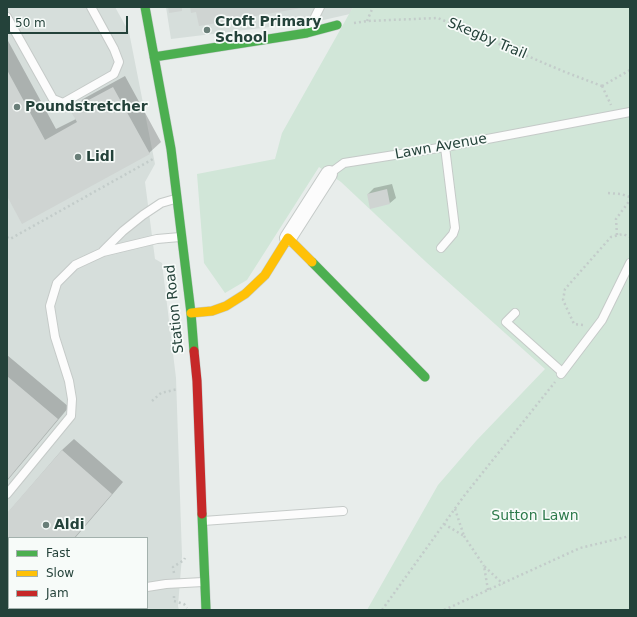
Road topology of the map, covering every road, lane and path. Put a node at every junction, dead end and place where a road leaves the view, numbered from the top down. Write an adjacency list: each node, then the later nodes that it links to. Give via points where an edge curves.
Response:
1 (91, 7): 5 (lane, via 119,62 114,74 63,103 53,100)
2 (146, 7): 8 (street, Station Road)
3 (320, 7): 7 (lane)
4 (373, 7): 10 (path, Skegby Trail, via 367,21 438,18)
5 (7, 17)
6 (337, 25): 7 (street)
7 (307, 33): 8 (street)
8 (154, 57): 14 (street, Station Road)
9 (630, 70): 10 (path)
10 (602, 86): 12 (path)
11 (630, 112): 12 (lane, Lawn Avenue)
12 (616, 114): 13 (lane, Lawn Avenue)
13 (445, 147): 15 (lane, Lawn Avenue, via 344,163); 24 (lane, via 455,228 454,234)
14 (171, 149): 17 (street, Station Road); 21 (path, via 10,239)
15 (329, 174): 23 (street, Lawn Avenue)
16 (608, 193): 18 (path, via 621,194)
17 (177, 198): 20 (street, Station Road); 25 (lane, via 161,203 143,215)
18 (630, 199): 19 (path, via 616,219)
19 (617, 235): 22 (path); 29 (path, via 611,237 565,289 563,300 574,324)
20 (181, 236): 25 (lane); 27 (street, Station Road)
21 (7, 237)
22 (630, 237)
23 (288, 238): 27 (street, Lawn Avenue, via 265,275 245,294 212,311); 31 (street)
24 (441, 248)
25 (103, 252): 34 (lane, via 75,265 57,283 50,306 55,337 69,381 72,416)
26 (630, 263): 29 (lane)
27 (191, 313): 32 (street, Station Road)
28 (515, 313): 30 (lane, via 506,322)
29 (596, 328): 30 (lane)
30 (562, 373): 35 (path)
31 (425, 377)
32 (197, 381): 33 (path, via 177,390 161,393); 37 (street, Station Road)
33 (152, 401)
34 (7, 494)
35 (455, 509): 38 (path); 39 (path)
36 (343, 511): 37 (lane)
37 (202, 521): 43 (street, Station Road)
38 (444, 524): 39 (path); 50 (path)
39 (464, 536): 42 (path)
40 (630, 536): 45 (path, via 580,548)
41 (185, 554): 44 (path, via 184,560 173,567)
42 (484, 566): 45 (path); 47 (path)
43 (204, 582): 44 (lane); 49 (street, Station Road)
44 (174, 584): 46 (lane); 48 (path, via 174,601 184,604)
45 (503, 584): 47 (path)
46 (148, 588)
47 (488, 590): 51 (path)
48 (189, 610)
49 (206, 610)
50 (382, 610)
51 (444, 610)

